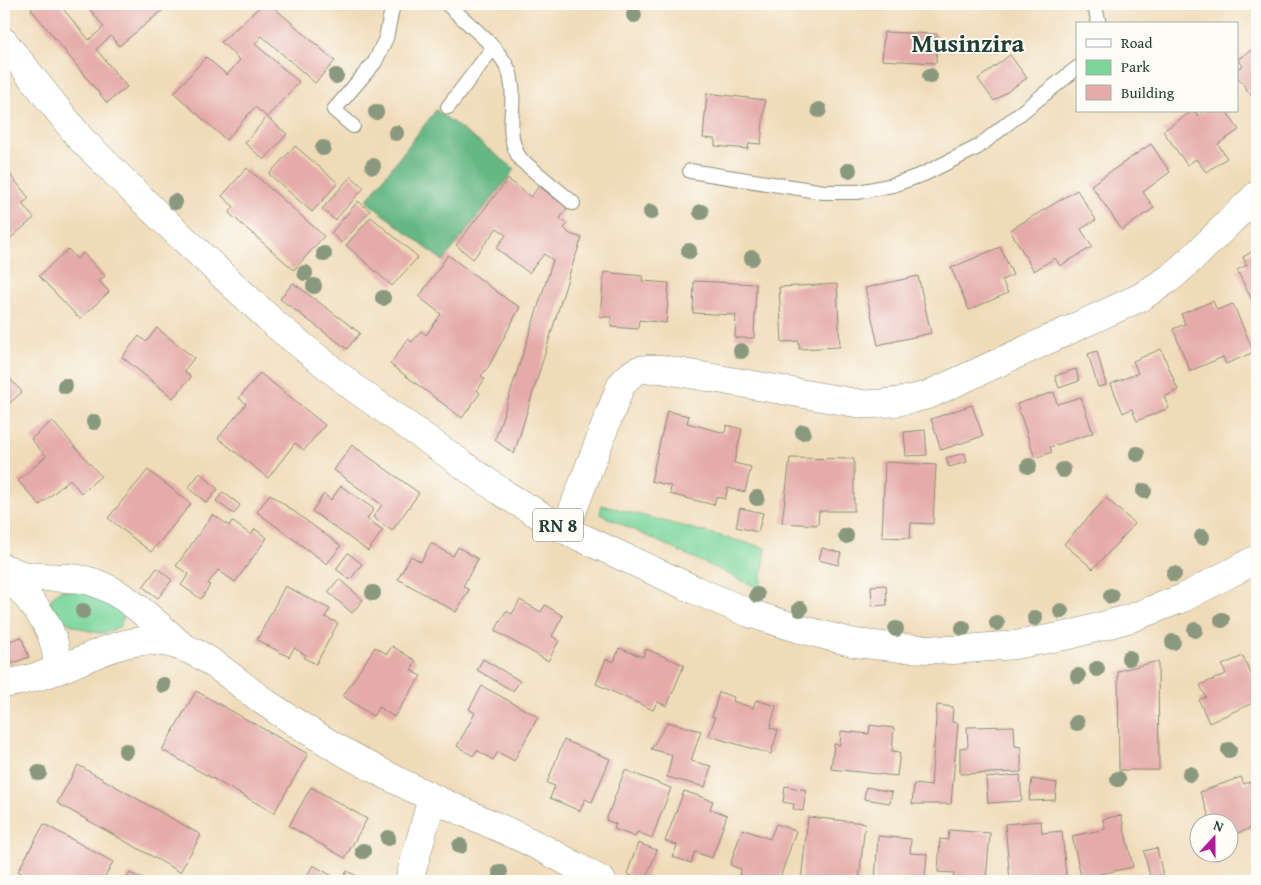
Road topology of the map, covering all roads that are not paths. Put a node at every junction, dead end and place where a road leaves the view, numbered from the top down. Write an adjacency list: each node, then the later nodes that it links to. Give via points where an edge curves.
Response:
1 (393, 4): 9 (lane, via 386,38 375,62 334,110)
2 (447, 4): 6 (lane)
3 (1089, 4): 4 (lane, via 1095,7)
4 (1099, 22)
5 (4, 42): 13 (street, RN 8, via 80,138 168,226 276,325 357,390 506,495)
6 (494, 48): 8 (lane); 12 (lane, via 510,72 515,151 521,160)
7 (1076, 69): 10 (lane, via 978,147 894,185 858,192 824,192)
8 (448, 107)
9 (353, 126)
10 (690, 171)
11 (1257, 195): 13 (street, via 1170,278 1141,297 928,395 906,401 862,404 661,369 644,368 630,374 621,386)
12 (573, 204)
13 (566, 530): 14 (street, RN 8, via 748,612 855,642 902,648 953,650 1015,645 1070,635 1131,618 1183,598)
14 (1257, 559)
15 (4, 569): 16 (street, via 22,575 82,579 104,587 148,616); 17 (street, via 28,596 47,625 56,647)
16 (182, 646): 17 (street, via 155,641 130,644 96,653); 19 (street, via 209,660 307,730)
17 (57, 670): 18 (street)
18 (4, 684)
19 (432, 798): 20 (street); 21 (street, via 536,845)
20 (409, 881)
21 (602, 881)

